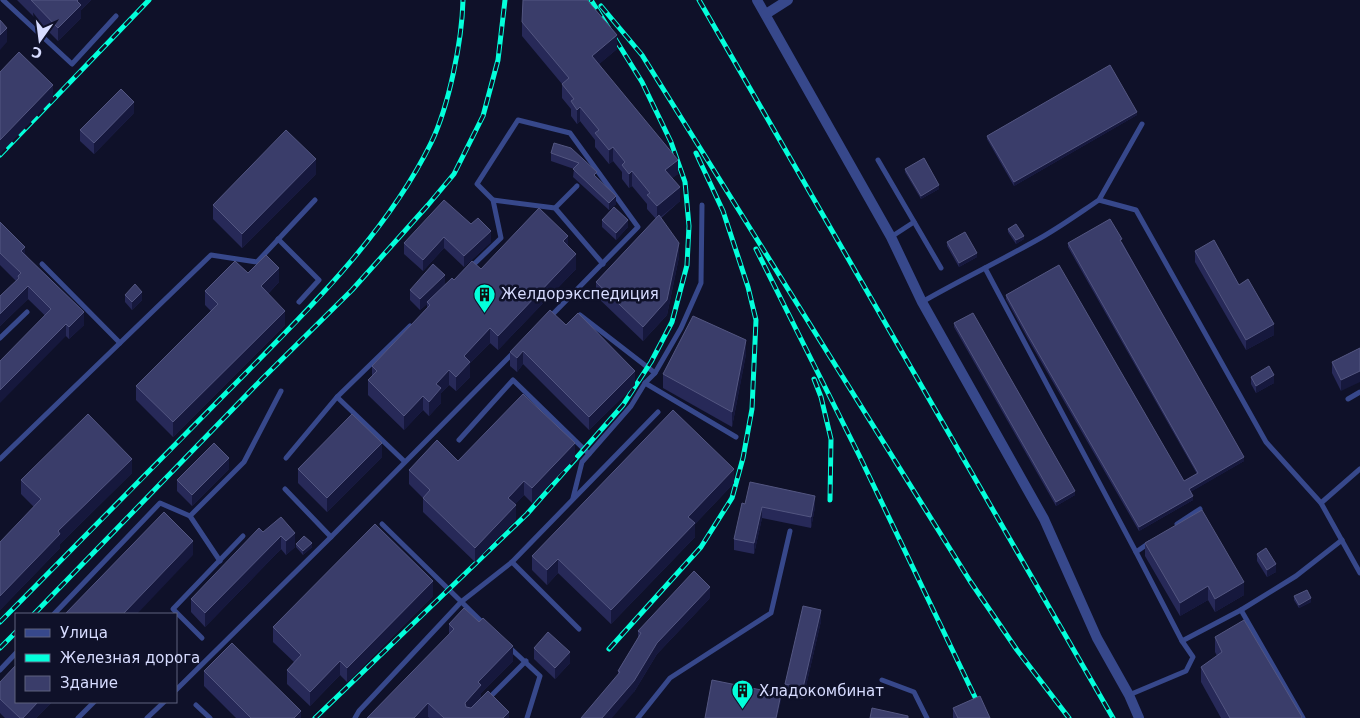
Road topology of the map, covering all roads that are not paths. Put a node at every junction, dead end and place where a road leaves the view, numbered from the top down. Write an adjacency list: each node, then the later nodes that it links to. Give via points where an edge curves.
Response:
1 (3, 0): 5 (lane, via 72,64)
2 (757, 0): 4 (street)
3 (788, 0): 4 (street)
4 (766, 14): 15 (street)
5 (116, 16)
6 (1142, 124): 11 (lane)
7 (878, 160): 14 (lane)
8 (577, 186): 13 (lane)
9 (315, 200): 16 (lane)
10 (493, 200): 13 (lane); 18 (lane, via 477,184 518,120 570,133 638,227); 21 (lane, via 501,238)
11 (1099, 200): 20 (lane, via 1046,235); 47 (lane, via 1136,210 1266,442)
12 (702, 205): 31 (lane, via 701,283)
13 (555, 208): 18 (lane)
14 (914, 222): 15 (lane); 19 (lane)
15 (891, 237): 23 (street)
16 (278, 240): 22 (lane, via 319,280); 29 (lane, via 256,262 211,255)
17 (42, 264): 29 (lane)
18 (603, 264): 26 (lane)
19 (941, 268)
20 (985, 268): 23 (lane); 57 (lane)
21 (466, 272)
22 (299, 302)
23 (922, 302): 76 (street, via 1044,519 1098,638)
24 (27, 312): 28 (lane)
25 (580, 316): 31 (lane)
26 (546, 320)
27 (416, 321): 35 (lane)
28 (0, 338)
29 (120, 343): 42 (lane)
30 (518, 348): 43 (lane)
31 (656, 373): 32 (lane)
32 (645, 383): 38 (lane); 40 (lane, via 631,406)
33 (281, 391): 49 (lane, via 244,462)
34 (1360, 392): 36 (lane)
35 (337, 397): 41 (lane); 43 (lane)
36 (1348, 399)
37 (658, 412): 46 (lane)
38 (736, 437)
39 (460, 440): 40 (lane, via 513,380)
40 (589, 454): 46 (lane, via 582,462)
41 (286, 458)
42 (0, 459)
43 (404, 461): 54 (lane)
44 (1360, 469): 47 (lane)
45 (285, 489): 54 (lane)
46 (572, 500): 59 (lane)
47 (1321, 503): 55 (lane)
48 (1200, 510): 51 (lane)
49 (190, 516): 58 (lane); 63 (lane, via 160,503)
50 (382, 524): 61 (lane)
51 (1168, 530)
52 (790, 531): 86 (lane, via 770,613 670,678)
53 (243, 536): 58 (lane)
54 (331, 537): 75 (lane)
55 (1342, 540): 60 (lane); 62 (lane, via 1296,576)
56 (1152, 541): 57 (lane)
57 (1136, 552): 70 (lane)
58 (220, 561): 64 (lane, via 173,609)
59 (512, 562): 61 (lane); 67 (lane)
60 (1360, 573)
61 (460, 602): 66 (lane); 84 (lane)
62 (1241, 610): 70 (lane); 89 (lane)
63 (55, 613)
64 (177, 613)
65 (178, 614): 68 (lane)
66 (490, 628)
67 (579, 629)
68 (202, 638)
69 (504, 642): 72 (lane)
70 (1182, 642): 76 (lane, via 1193,657 1186,671)
71 (15, 654): 73 (lane)
72 (526, 661): 80 (lane); 85 (lane, via 540,676)
73 (0, 670)
74 (882, 680): 87 (lane, via 914,692)
75 (178, 688)
76 (1129, 696): 88 (street)
77 (93, 703): 81 (lane)
78 (163, 703): 82 (lane)
79 (196, 705): 83 (lane)
80 (482, 705)
81 (78, 718)
82 (147, 718)
83 (210, 718)
84 (355, 718)
85 (527, 718)
86 (638, 718)
87 (927, 718)
88 (1139, 718)
89 (1303, 718)

